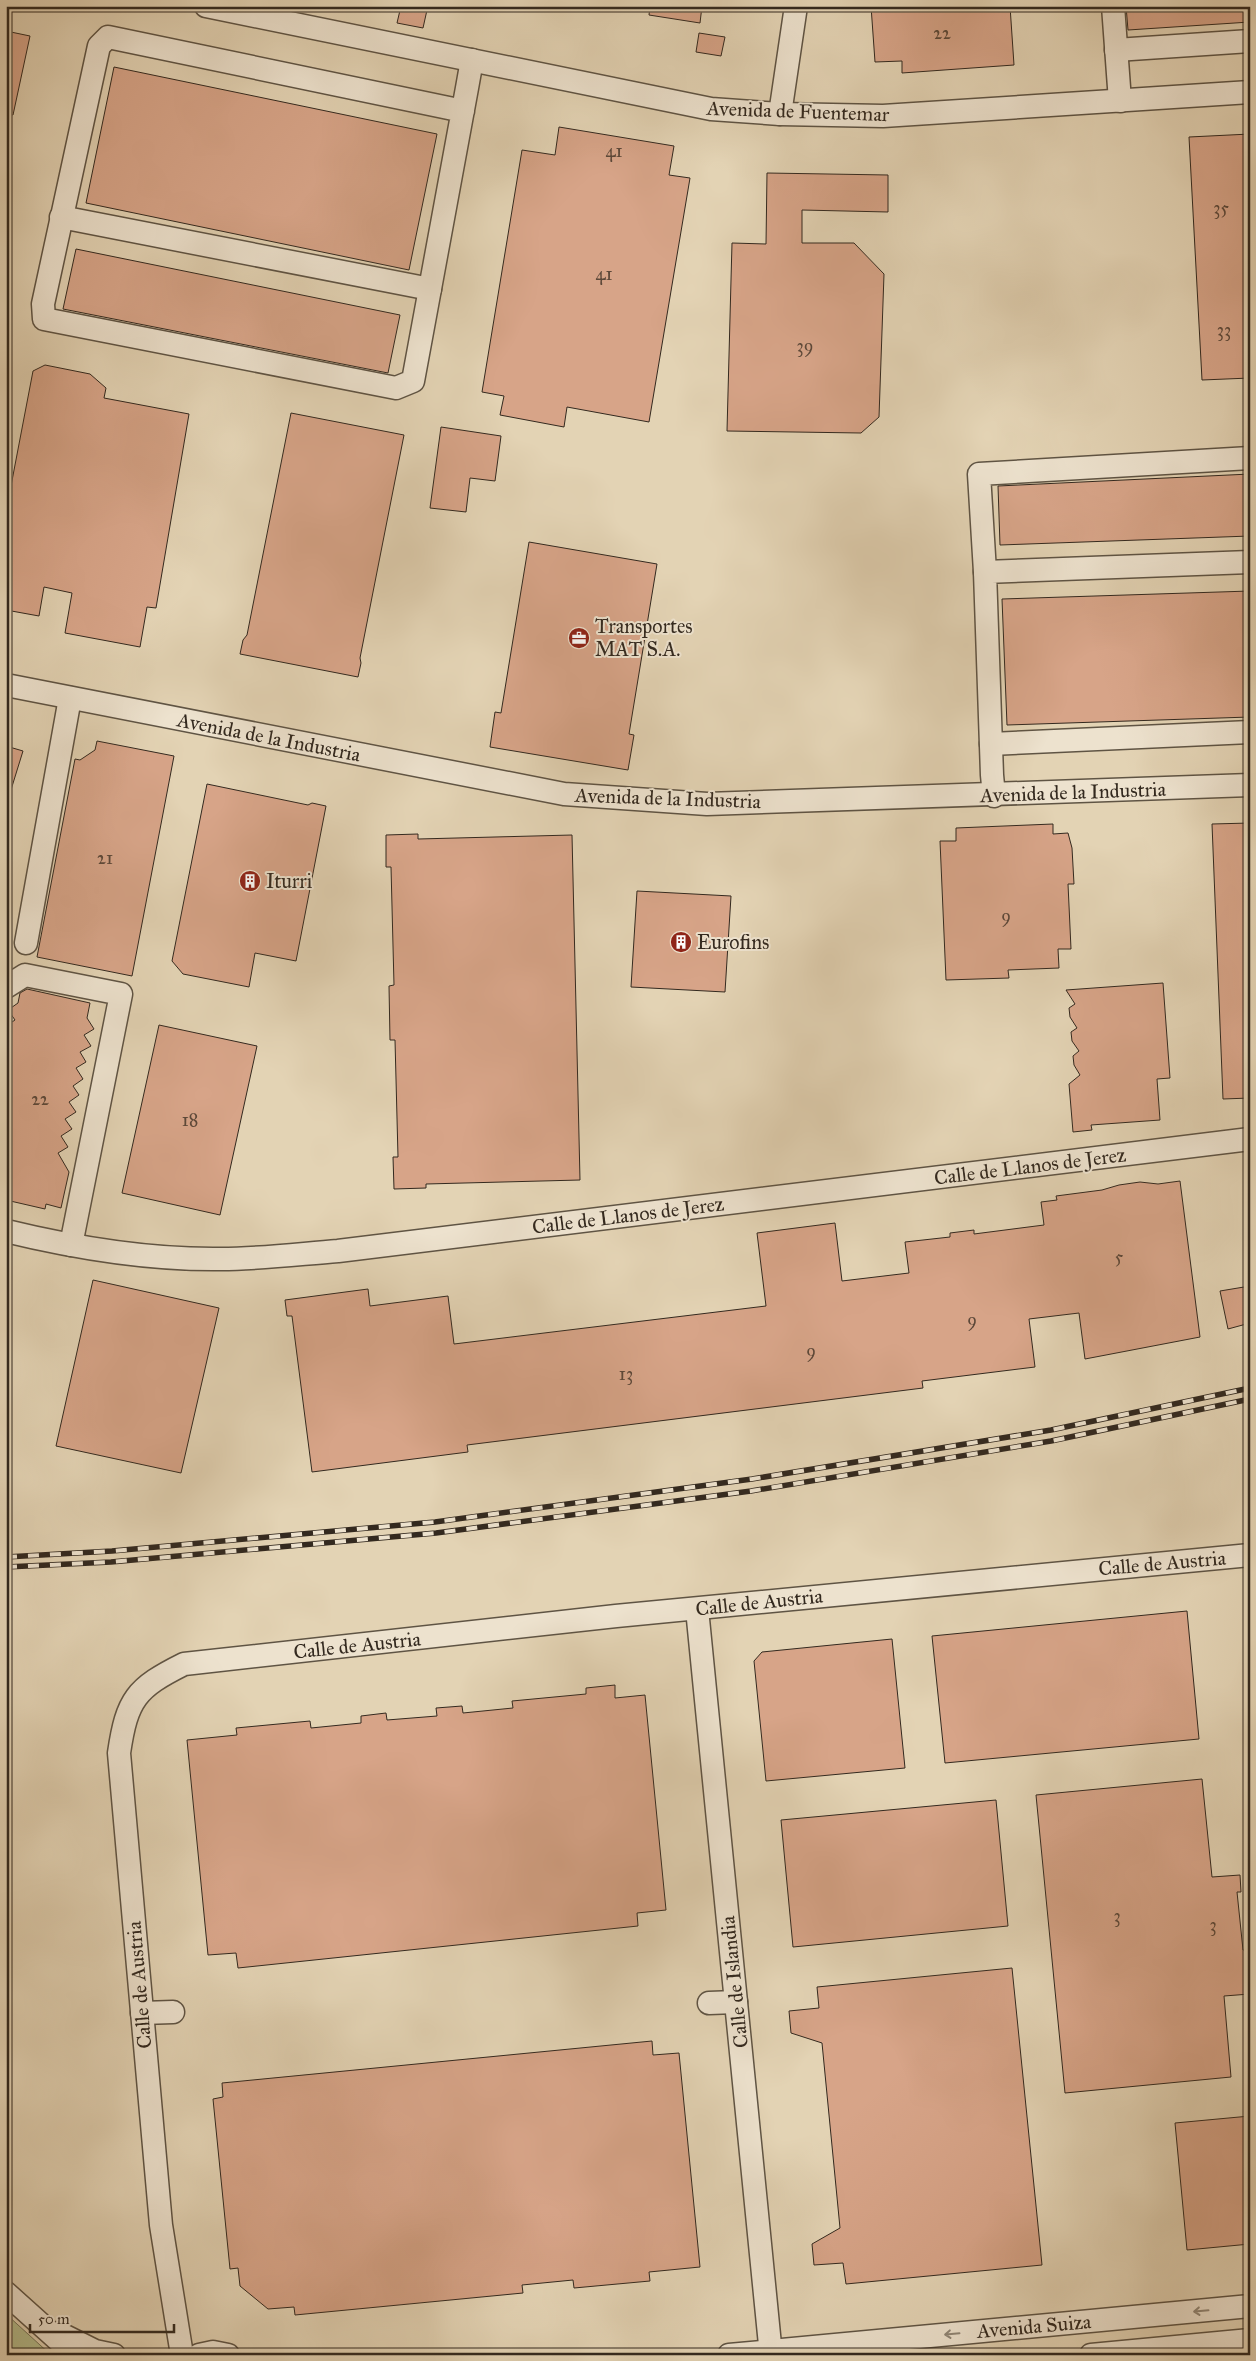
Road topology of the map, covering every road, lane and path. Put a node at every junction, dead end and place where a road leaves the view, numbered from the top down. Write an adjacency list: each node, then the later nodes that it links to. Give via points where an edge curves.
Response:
1 (206, 6): 6 (street, Avenida de Fuentemar)
2 (796, 6): 10 (street)
3 (1113, 6): 5 (street)
4 (1250, 41): 5 (street)
5 (1116, 50): 8 (street)
6 (472, 60): 9 (street); 10 (street, Avenida de Fuentemar, via 711,109)
7 (1250, 92): 8 (street, Avenida de Fuentemar)
8 (1120, 101): 10 (street, Avenida de Fuentemar, via 883,116)
9 (463, 111): 11 (street, via 108,38 99,46); 12 (street)
10 (780, 114)
11 (61, 217): 12 (street); 12 (street, via 43,304 44,319 64,323 396,388 413,381)
12 (430, 290)
13 (1250, 458): 15 (street, via 978,474)
14 (1250, 562): 15 (street)
15 (985, 572): 19 (street)
16 (6, 685): 17 (street, Avenida de la Industria)
17 (70, 698): 21 (street, Avenida de la Industria, via 564,794 707,804); 22 (street)
18 (1250, 732): 19 (street)
19 (991, 744): 21 (street)
20 (1250, 785): 21 (street, Avenida de la Industria)
21 (994, 796)
22 (26, 943)
23 (6, 987): 26 (street, via 25,975 121,994)
24 (1250, 1139): 26 (street, Calle de Llanos de Jerez, via 266,1257 180,1258)
25 (6, 1232): 26 (street, Calle de Llanos de Jerez)
26 (71, 1245)
27 (1250, 1555): 28 (street, Calle de Austria)
28 (697, 1609): 30 (street, Calle de Islandia); 32 (street, Calle de Austria, via 184,1664 157,1678 136,1694 123,1723 118,1753)
29 (709, 2002): 30 (street)
30 (736, 2002): 37 (street, Calle de Islandia)
31 (173, 2012): 32 (street)
32 (142, 2013): 40 (street, Calle de Austria, via 162,2226)
33 (6, 2293): 35 (street)
34 (1250, 2306): 37 (street, Avenida Suiza, one-way to 37)
35 (36, 2321): 38 (street); 39 (street, via 95,2351)
36 (1250, 2340): 44 (street, Avenida Suiza)
37 (771, 2353): 43 (street, Avenida Suiza)
38 (75, 2355)
39 (114, 2355)
40 (182, 2355)
41 (199, 2355): 42 (street, via 213,2352)
42 (228, 2355)
43 (729, 2355)
44 (1091, 2355)

